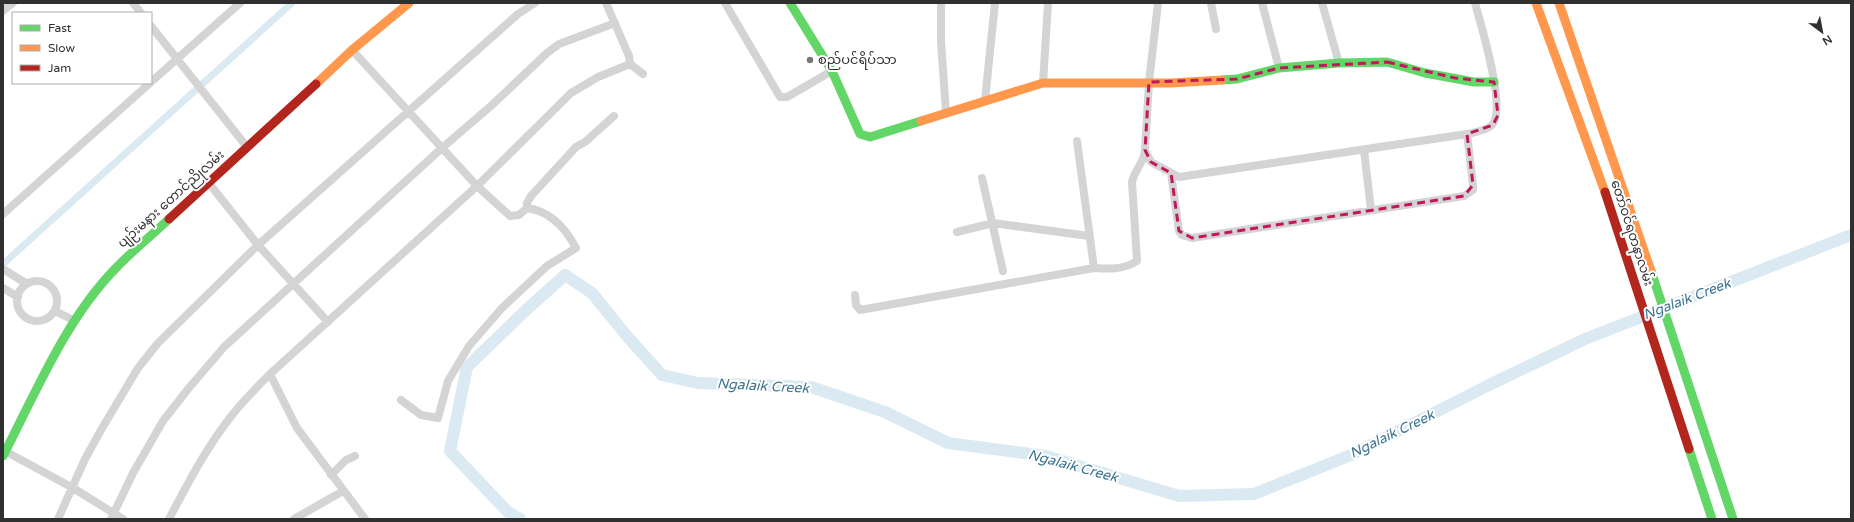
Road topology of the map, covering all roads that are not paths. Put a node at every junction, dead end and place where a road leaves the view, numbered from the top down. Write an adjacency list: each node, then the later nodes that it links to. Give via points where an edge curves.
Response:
1 (13, 3): 19 (street)
2 (133, 3): 20 (street)
3 (239, 3): 25 (street)
4 (409, 3): 24 (main road, ပျဉ်းမနား တောင်ညိုလမ်း)
5 (535, 3): 37 (street, via 518,14)
6 (606, 3): 21 (street)
7 (725, 3): 29 (street, via 780,97 787,97)
8 (790, 3): 29 (main road)
9 (941, 3): 38 (street)
10 (995, 3): 36 (street)
11 (1048, 3): 34 (street)
12 (1158, 3): 32 (street)
13 (1211, 3): 23 (street)
14 (1262, 3): 28 (street)
15 (1322, 3): 26 (street)
16 (1475, 3): 33 (street)
17 (1536, 3): 81 (main road, တော်ဝင်ရတနာလမ်း, via 1610,204)
18 (1559, 3): 82 (main road, တော်ဝင်ရတနာလမ်း, via 1627,197)
19 (3, 11)
20 (140, 12)
21 (615, 23): 27 (street, via 630,56); 43 (street, via 559,44)
22 (152, 27): 25 (street)
23 (1216, 29)
24 (352, 50): 37 (street); 42 (main road, ပျဉ်းမနား တောင်ညိုလမ်း)
25 (177, 59): 31 (street); 42 (street)
26 (1339, 63): 28 (main road); 33 (main road, via 1387,62 1425,73 1474,82)
27 (630, 64): 30 (street); 49 (street, via 598,77 571,93)
28 (1279, 68): 32 (main road, via 1237,79)
29 (832, 71): 38 (main road, via 860,134 875,136)
30 (643, 74)
31 (152, 82)
32 (1149, 82): 34 (main road); 44 (street)
33 (1494, 82): 40 (street, via 1498,116 1487,129)
34 (1043, 83): 36 (main road)
35 (150, 84): 52 (street)
36 (985, 100): 38 (main road)
37 (408, 112): 43 (street); 56 (street)
38 (946, 113)
39 (614, 116): 50 (street, via 576,147 531,196)
40 (1467, 134): 45 (street); 51 (street, via 1473,186 1470,193)
41 (1077, 141): 55 (street)
42 (248, 147): 48 (main road, ပျဉ်းမနား တောင်ညိုလမ်း)
43 (442, 148): 49 (street); 61 (street)
44 (1145, 150): 46 (street, via 1151,162); 57 (street, via 1144,159 1135,171 1132,182 1137,261 1129,266 1113,269)
45 (1364, 150): 46 (street, via 1179,177); 51 (street)
46 (1171, 173): 51 (street, via 1179,231 1186,237)
47 (982, 178): 53 (street)
48 (208, 182): 56 (street); 66 (main road, ပျဉ်းမနား တောင်ညိုလမ်း, via 115,269)
49 (477, 186): 50 (street, via 510,216 519,215); 67 (street)
50 (527, 208): 69 (street, via 537,210 555,221 570,235 576,248 547,266 502,308 469,346 448,381 438,418 422,415)
51 (1371, 210)
52 (3, 214)
53 (992, 223): 54 (street); 55 (street); 59 (street)
54 (957, 232)
55 (1089, 236): 57 (street)
56 (258, 245): 61 (street); 73 (street, via 174,326 138,368 85,459)
57 (1094, 268): 63 (street, via 860,310 856,305)
58 (3, 269): 60 (street)
59 (1003, 271)
60 (27, 284): 64 (street); 65 (street, via 40,282 51,287 57,299)
61 (293, 285): 67 (street); 75 (street, via 224,348 175,404 154,435)
62 (3, 288): 64 (street)
63 (855, 295)
64 (18, 297): 65 (street, via 17,303 22,315 33,321 45,320)
65 (54, 311): 66 (street)
66 (74, 321): 70 (main road, ပျဉ်းမနား တောင်ညိုလမ်း)
67 (328, 322): 68 (street)
68 (270, 374): 72 (street, via 298,428); 78 (street, via 216,436 198,463)
69 (402, 400)
70 (4, 452): 73 (street)
71 (355, 456): 72 (street, via 346,460)
72 (332, 475): 74 (street)
73 (73, 488): 75 (street); 76 (street)
74 (343, 491): 79 (street); 80 (street)
75 (112, 516): 77 (street)
76 (58, 519)
77 (123, 519)
78 (169, 519)
79 (294, 519)
80 (365, 519)
81 (1712, 519)
82 (1734, 519)

